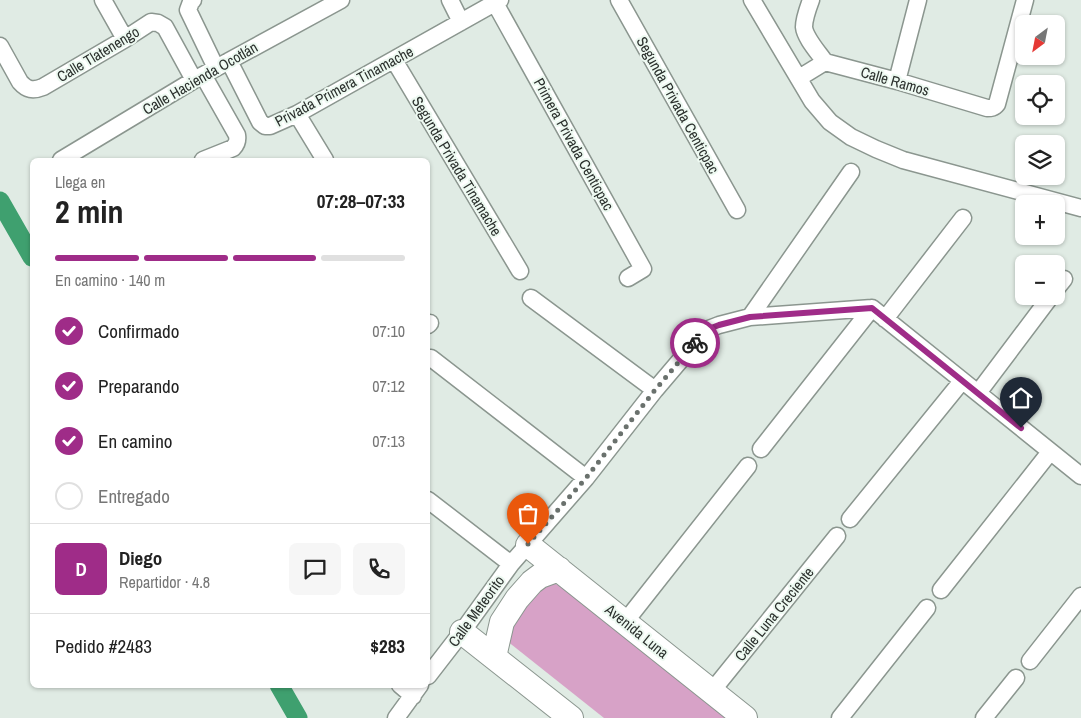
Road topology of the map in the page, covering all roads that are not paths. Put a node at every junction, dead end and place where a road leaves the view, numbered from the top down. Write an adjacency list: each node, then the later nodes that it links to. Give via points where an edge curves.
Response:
1 (103, 0): 12 (street)
2 (193, 0): 16 (street, via 188,10)
3 (341, 0): 16 (street, Calle Hacienda Ocotlán)
4 (450, 0): 11 (street)
5 (619, 0): 25 (street, Segunda Privada Centicpac)
6 (752, 0): 17 (street)
7 (811, 0): 15 (street, via 804,28)
8 (918, 0): 18 (street)
9 (1025, 0): 18 (street, Calle Ramos, via 995,107 987,108)
10 (498, 1): 11 (street, Privada Primera Tinamache); 28 (street, Primera Privada Centicpac, via 643,269)
11 (461, 22): 14 (street, Privada Primera Tinamache)
12 (125, 39): 13 (street, Calle Tlatenengo, via 36,90 20,82); 16 (street, Calle Tlatenengo, via 151,22 162,24)
13 (0, 46)
14 (394, 60): 19 (street, Privada Primera Tinamache); 27 (street, Segunda Privada Tinamache)
15 (825, 62): 17 (street); 18 (street, Calle Ramos)
16 (210, 71): 19 (street, Privada Primera Tinamache, via 262,124 270,126); 20 (street, Calle Hacienda Ocotlán); 21 (street, via 238,141 233,148)
17 (799, 78): 24 (street, via 812,101 830,122 876,150)
18 (896, 80)
19 (297, 114): 22 (street)
20 (64, 158)
21 (209, 158)
22 (324, 158)
23 (851, 172): 32 (street)
24 (1081, 208)
25 (737, 210)
26 (963, 218): 33 (street)
27 (520, 271)
28 (628, 278)
29 (530, 298): 36 (street)
30 (1044, 305): 37 (street)
31 (872, 308): 32 (street, Calle Meteorito); 33 (street); 38 (street)
32 (750, 317): 36 (street, Calle Meteorito, via 706,330)
33 (884, 319): 35 (street)
34 (431, 358): 42 (street)
35 (962, 380): 37 (street); 44 (street)
36 (655, 390): 42 (street, Calle Meteorito)
37 (978, 393): 39 (street)
38 (761, 449)
39 (1050, 452): 41 (street); 49 (street)
40 (748, 466): 52 (street)
41 (1081, 476)
42 (586, 478): 46 (street, Calle Meteorito)
43 (430, 502): 47 (street)
44 (850, 519)
45 (837, 536): 59 (street, Calle Luna Creciente)
46 (528, 544): 47 (street, Calle Meteorito); 48 (street, Avenida Luna)
47 (511, 564): 53 (street, Calle Meteorito)
48 (559, 569): 52 (street, Avenida Luna); 54 (street, via 540,576 517,599 502,622)
49 (941, 590)
50 (1081, 596): 55 (street)
51 (927, 608): 63 (street)
52 (625, 622): 59 (street, Avenida Luna)
53 (462, 632): 54 (street); 56 (street, Calle Meteorito)
54 (494, 657): 60 (street)
55 (1030, 661)
56 (430, 673)
57 (1016, 678): 64 (street)
58 (417, 690): 61 (street)
59 (712, 691): 62 (street, Avenida Luna)
60 (558, 714)
61 (396, 718)
62 (745, 718)
63 (840, 718)
64 (984, 718)

